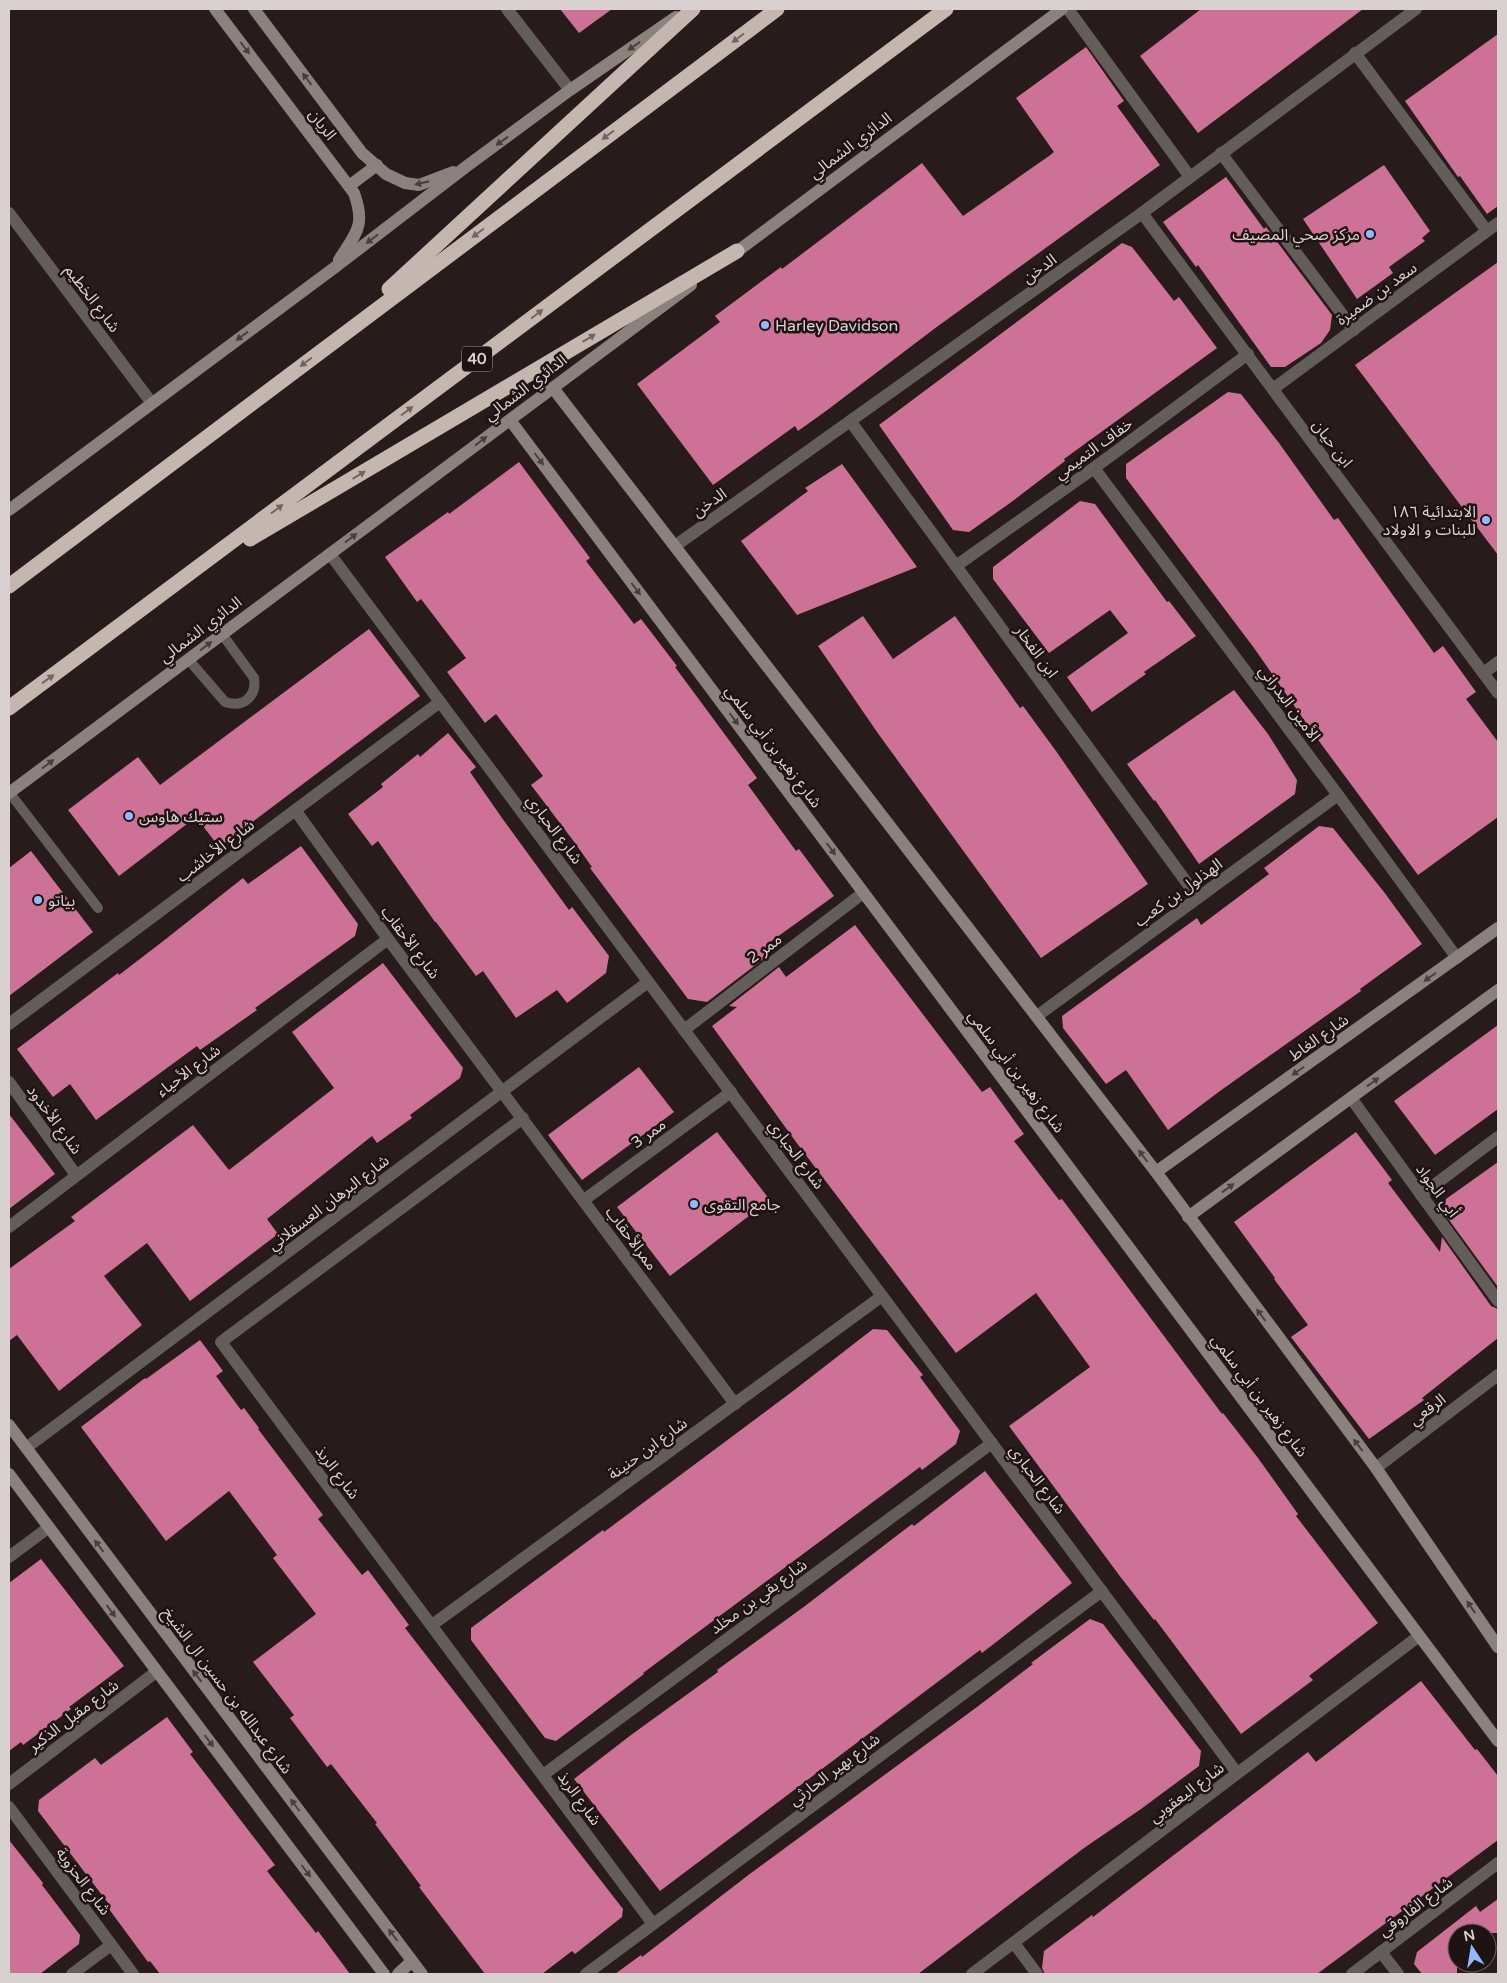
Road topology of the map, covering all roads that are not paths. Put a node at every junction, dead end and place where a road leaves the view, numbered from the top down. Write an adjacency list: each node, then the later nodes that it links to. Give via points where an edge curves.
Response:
1 (216, 9): 17 (street, الريان, one-way to 17)
2 (254, 9): 14 (street, الريان, one-way to 2, via 362,153)
3 (507, 9): 12 (street)
4 (689, 9): 12 (street, one-way to 12)
5 (693, 9): 25 (highway)
6 (777, 9): 25 (highway, one-way to 25)
7 (946, 9): 37 (highway, 40, one-way to 7)
8 (1062, 9): 22 (street, الدائري الشمالي)
9 (1068, 9): 16 (street)
10 (1416, 9): 11 (street, الدخن)
11 (1355, 53): 13 (street, الدخن); 21 (street)
12 (570, 90): 15 (street, one-way to 15)
13 (1221, 153): 16 (street, الدخن); 24 (street)
14 (376, 166): 15 (street, الريان, one-way to 14, via 419,185 405,183); 17 (street)
15 (467, 166): 23 (street, one-way to 23)
16 (1190, 176): 19 (street, الدخن)
17 (349, 186): 23 (street, الريان, via 360,211 358,230)
18 (9, 213): 29 (street, شارع الخطيم)
19 (1142, 213): 26 (street, ابن حيان); 31 (street, الدخن)
20 (1498, 223): 21 (street, سعد بن ضميرة)
21 (1487, 231): 24 (street, سعد بن ضميرة)
22 (737, 251): 27 (street, الدائري الشمالي); 37 (highway, one-way to 22)
23 (334, 268): 29 (street, one-way to 29)
24 (1354, 330): 28 (street, سعد بن ضميرة)
25 (326, 346): 38 (highway, one-way to 38)
26 (1248, 354): 28 (street, ابن حيان); 32 (street, خفاف التميمي)
27 (553, 388): 30 (street, الدائري الشمالي); 34 (street)
28 (1273, 389): 42 (street, ابن حيان)
29 (151, 402): 33 (street)
30 (510, 420): 35 (street, الدائري الشمالي, one-way to 30); 49 (street, شارع زهير بن أبي سلمي, one-way to 49)
31 (851, 422): 34 (street, الدخن); 36 (street, ابن الفخار)
32 (1094, 468): 36 (street, خفاف التميمي); 47 (street, الأمين البدراني)
33 (9, 510)
34 (675, 546): 57 (street)
35 (330, 554): 39 (street, الدائري الشمالي); 44 (street, شارع الحباري)
36 (956, 566): 50 (street, ابن الفخار)
37 (182, 580): 45 (highway, 40, one-way to 37)
38 (9, 586)
39 (222, 634): 40 (street, الدائري الشمالي, one-way to 39); 40 (lane, via 254,678 253,694 240,703 225,702)
40 (188, 659): 46 (street, الدائري الشمالي, one-way to 40)
41 (1498, 662): 42 (street)
42 (1484, 673): 43 (street, ابن حيان)
43 (1498, 693)
44 (440, 702): 48 (street, شارع الأخاشب); 55 (street, شارع الحباري)
45 (9, 708)
46 (9, 793): 51 (lane)
47 (1338, 795): 50 (street, الهذلول بن كعب); 54 (street, الأمين البدراني)
48 (295, 810): 53 (street, شارع الأحقاب); 58 (street, شارع الأخاشب)
49 (863, 892): 59 (street, ممر 2); 85 (street, شارع زهير بن أبي سلمي)
50 (1198, 898): 57 (street, الهذلول بن كعب)
51 (98, 908)
52 (1498, 928): 54 (street, شارع الغاط)
53 (388, 939): 61 (street, شارع الأحقاب); 67 (street, شارع الأحياء)
54 (1457, 958): 66 (street, شارع الغاط, one-way to 66)
55 (648, 982): 59 (street, شارع الحباري); 61 (street, شارع البرهان العسقلاني)
56 (1498, 990): 63 (street, one-way to 56)
57 (1037, 1016): 66 (street, one-way to 57)
58 (9, 1024)
59 (684, 1030): 62 (street, شارع الحباري)
60 (9, 1082): 67 (street, شارع الأخدود)
61 (503, 1091): 64 (street, ممرالأحقاب); 78 (street, شارع البرهان العسقلاني)
62 (731, 1092): 69 (street, ممر 3); 72 (street, شارع الحباري)
63 (1351, 1098): 68 (street, أبي الجواد); 70 (street, one-way to 63)
64 (523, 1118): 69 (street, ممرالأحقاب); 84 (street, شارع الربذ, via 221,1342)
65 (1498, 1137): 68 (street)
66 (1156, 1172): 70 (street)
67 (76, 1175): 71 (street, شارع الأحياء)
68 (1421, 1195): 73 (street, أبي الجواد)
69 (584, 1200): 75 (street, ممرالأحقاب)
70 (1188, 1217): 79 (street, one-way to 70)
71 (9, 1227)
72 (882, 1296): 75 (street, شارع ابن حنينة); 77 (street, شارع الحباري)
73 (1498, 1301)
74 (1498, 1375): 79 (street, الرقعي)
75 (735, 1404): 84 (street, شارع ابن حنينة)
76 (9, 1425): 78 (street, شارع عبدالله بن حسين ال الشيخ)
77 (992, 1443): 83 (street, شارع الحباري); 90 (street, شارع بقي بن مخلد)
78 (26, 1448): 98 (street, شارع عبدالله بن حسين ال الشيخ, one-way to 78)
79 (1376, 1468): 86 (street, one-way to 79)
80 (9, 1474): 81 (street)
81 (48, 1528): 82 (street); 87 (street, one-way to 87)
82 (9, 1557)
83 (1102, 1591): 89 (street, شارع الحباري); 94 (street, شارع بهير الحارثي)
84 (432, 1625): 90 (street, شارع الربذ)
85 (1419, 1636): 88 (street, شارع زهير بن أبي سلمي); 89 (street, شارع اليعقوبي)
86 (1498, 1647)
87 (156, 1672): 91 (street, شارع مقبل الذكير); 101 (street, one-way to 101)
88 (1498, 1741)
89 (1238, 1773): 95 (street, شارع اليعقوبي)
90 (543, 1775): 94 (street, شارع الربذ)
91 (9, 1784)
92 (9, 1807): 96 (street, شارع الحزوية)
93 (1498, 1863): 97 (street, شارع الفاروقي)
94 (653, 1924): 104 (street, شارع بهير الحارثي)
95 (1014, 1943): 105 (street, شارع اليعقوبي); 106 (street)
96 (111, 1945): 99 (street); 100 (street, شارع الحزوية)
97 (1381, 1952): 107 (street, شارع الفاروقي); 108 (street)
98 (412, 1961): 102 (street); 103 (street, شارع عبدالله بن حسين ال الشيخ)
99 (72, 1974)
100 (133, 1974)
101 (384, 1974)
102 (398, 1974)
103 (422, 1974)
104 (586, 1974)
105 (972, 1974)
106 (1037, 1974)
107 (1352, 1974)
108 (1398, 1974)

